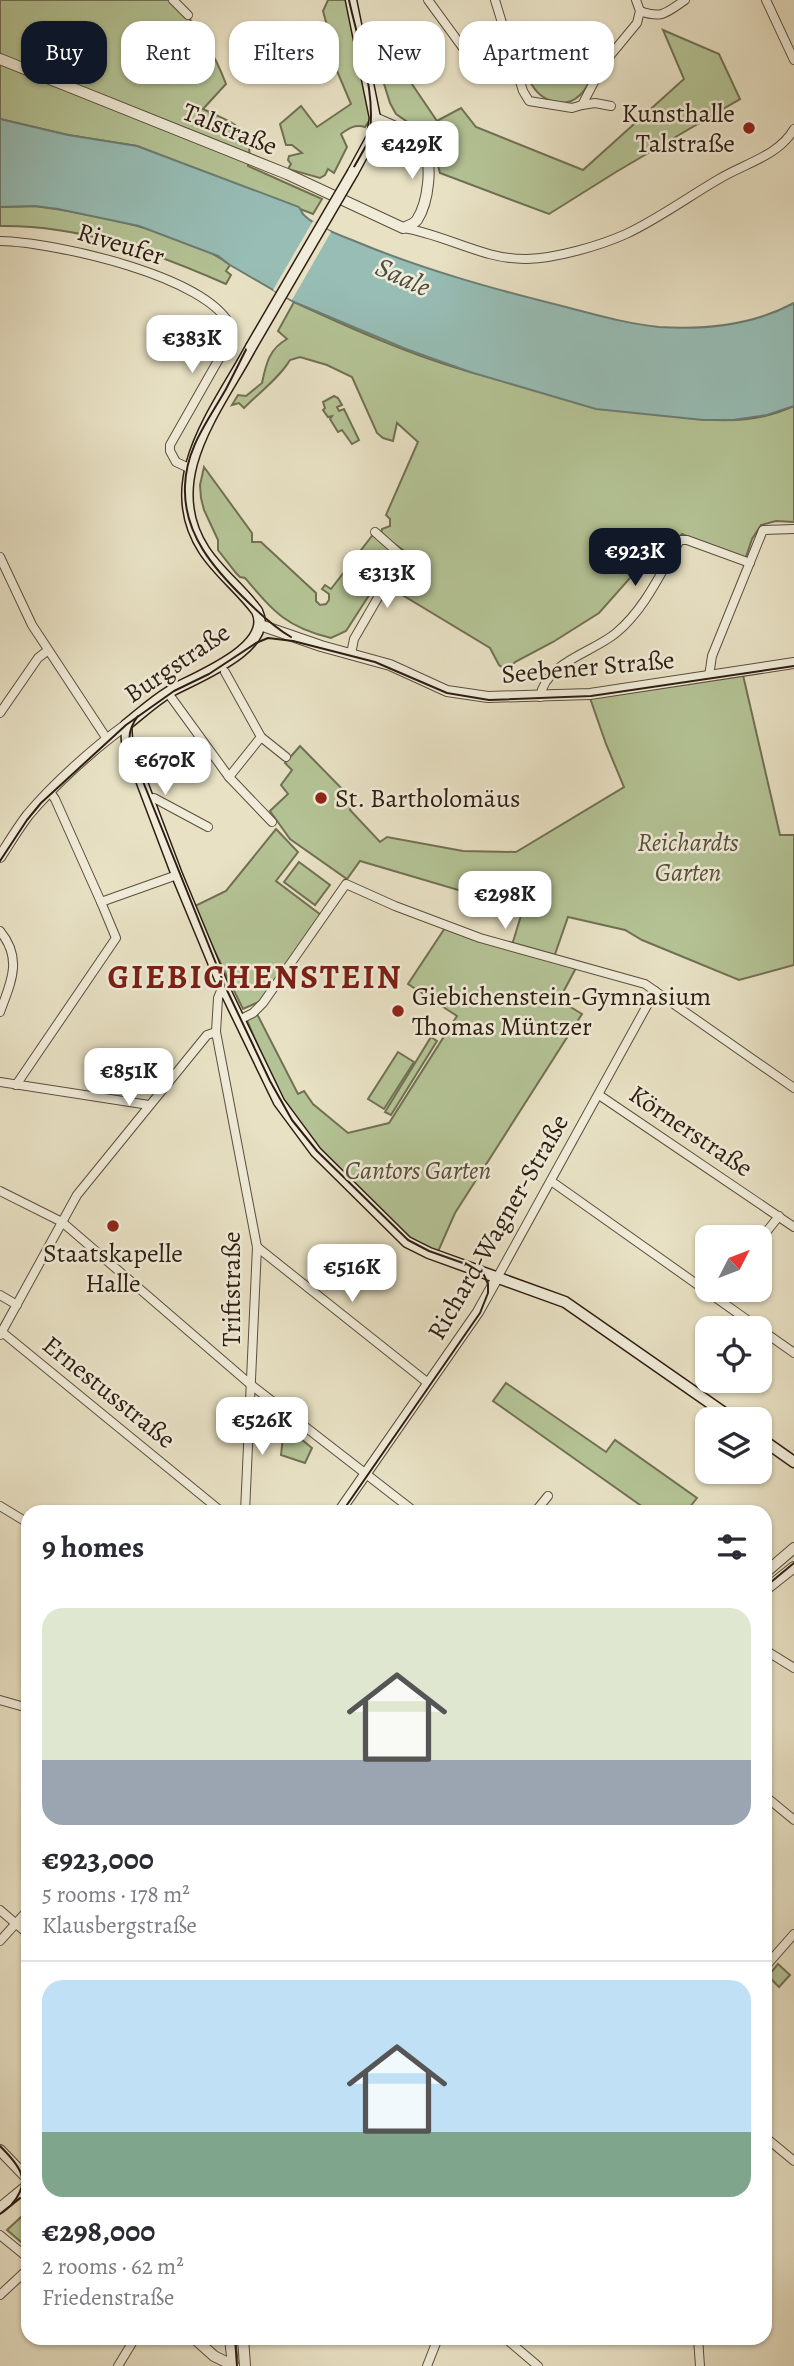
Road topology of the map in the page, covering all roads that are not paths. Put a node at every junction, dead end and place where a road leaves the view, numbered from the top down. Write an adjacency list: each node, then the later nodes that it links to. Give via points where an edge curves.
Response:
1 (173, 0): 9 (street)
2 (351, 0): 17 (main road)
3 (428, 0): 11 (street)
4 (495, 0): 10 (street)
5 (636, 0): 8 (street)
6 (685, 0): 8 (street, via 657,16)
7 (766, 0): 13 (street)
8 (640, 11): 15 (street, via 636,23 604,63)
9 (188, 15)
10 (501, 21)
11 (459, 42)
12 (0, 59): 21 (street, Talstraße, via 297,178)
13 (794, 60)
14 (521, 84): 15 (street, via 529,101)
15 (582, 106): 16 (street)
16 (611, 106)
17 (375, 118): 19 (street); 20 (main road)
18 (794, 129): 21 (street, Talstraße, via 771,151 626,234 546,257 507,258)
19 (411, 136): 20 (street); 21 (street, via 426,154 429,174 416,221)
20 (372, 137): 23 (main road, bridge, via 199,440)
21 (403, 228)
22 (0, 241): 23 (street, Riveufer, via 66,249 157,276 195,292 221,312 232,334 170,445 176,462)
23 (189, 468): 28 (main road, via 188,506 196,535 214,564 259,613)
24 (794, 529): 27 (street, via 763,530)
25 (376, 532): 30 (street, via 402,556 354,639)
26 (0, 556): 29 (street)
27 (750, 563): 33 (street, via 712,656); 35 (street, via 680,540 635,616 547,679)
28 (260, 625): 30 (street, Seebener Straße); 34 (main road, Burgstraße, via 253,640 237,653)
29 (47, 651): 36 (street); 39 (street)
30 (351, 654): 35 (street, Seebener Straße, via 462,694)
31 (794, 663): 33 (street, Seebener Straße)
32 (225, 672): 38 (street)
33 (709, 676): 35 (street, Seebener Straße)
34 (167, 693): 37 (main road, Burgstraße); 41 (street)
35 (540, 697)
36 (0, 713)
37 (126, 725): 39 (street, Burgstraße); 43 (main road, via 128,747)
38 (261, 737): 40 (street); 41 (street)
39 (107, 739): 42 (street, Burgstraße)
40 (286, 757)
41 (229, 777): 44 (street)
42 (50, 792): 46 (street, Burgstraße); 48 (street)
43 (149, 799): 45 (street); 47 (main road)
44 (272, 822)
45 (208, 827)
46 (0, 857)
47 (177, 874): 48 (street); 50 (main road)
48 (101, 902): 56 (street, via 116,938)
49 (0, 931): 52 (street, via 8,942 14,972)
50 (223, 986): 53 (main road); 54 (street, Triftstraße)
51 (655, 990): 53 (street, via 480,938 346,884 263,1003); 57 (street); 58 (street, Richard-Wagner-Straße)
52 (0, 1012)
53 (239, 1020): 67 (main road, via 279,1102 316,1152 407,1242)
54 (216, 1032): 59 (street, via 207,1035); 66 (street, Triftstraße)
55 (0, 1082): 56 (street)
56 (16, 1085): 59 (street)
57 (794, 1088)
58 (599, 1095): 60 (street, Richard-Wagner-Straße); 62 (street, Körnerstraße)
59 (149, 1105): 63 (street, via 77,1195)
60 (551, 1181): 67 (street, Richard-Wagner-Straße); 68 (street)
61 (0, 1191): 63 (street)
62 (779, 1216): 64 (street); 65 (street, Körnerstraße)
63 (62, 1222): 71 (street); 75 (street)
64 (772, 1225)
65 (794, 1227)
66 (257, 1247): 74 (street); 75 (street, Triftstraße)
67 (497, 1278): 74 (street, Richard-Wagner-Straße); 76 (main road, via 565,1302)
68 (695, 1278)
69 (0, 1295): 71 (street)
70 (729, 1302): 73 (street)
71 (17, 1305): 72 (street)
72 (1, 1333): 81 (street, Ernestusstraße)
73 (794, 1353)
74 (428, 1383): 79 (street, Richard-Wagner-Straße)
75 (250, 1384): 79 (street); 82 (street, Triftstraße)
76 (716, 1407)
77 (772, 1446): 78 (main road)
78 (793, 1459)
79 (366, 1473): 83 (street, Richard-Wagner-Straße); 84 (street)
80 (548, 1496): 85 (street)
81 (213, 1505)
82 (245, 1505)
83 (345, 1505)
84 (406, 1505)
85 (541, 1505)
86 (0, 1506): 87 (street)
87 (21, 1519)
88 (794, 1548): 89 (street)
89 (772, 1567)
90 (794, 1567): 91 (street)
91 (772, 1584)
92 (772, 1654): 93 (street)
93 (794, 1668)
94 (0, 1700): 95 (street)
95 (21, 1706)
96 (772, 1802): 97 (street)
97 (794, 1820)
98 (0, 1910): 100 (street)
99 (21, 1919): 100 (street)
100 (17, 1924): 101 (street); 103 (street)
101 (21, 1928)
102 (794, 1934): 104 (street)
103 (0, 1941)
104 (772, 1959)
105 (772, 2143): 107 (street)
106 (0, 2150): 108 (street)
107 (794, 2161)
108 (21, 2172)
109 (21, 2191): 111 (street)
110 (21, 2199): 112 (street)
111 (0, 2208)
112 (0, 2216)
113 (0, 2235): 114 (street)
114 (21, 2252)
115 (21, 2276): 116 (street)
116 (0, 2295)
117 (131, 2345): 125 (street)
118 (202, 2345): 124 (street, via 214,2356)
119 (233, 2345): 124 (street)
120 (242, 2345): 124 (street)
121 (435, 2345): 126 (street)
122 (513, 2345): 127 (street)
123 (698, 2345): 128 (street)
124 (241, 2365)
125 (118, 2366)
126 (427, 2366)
127 (538, 2366)
128 (700, 2366)

